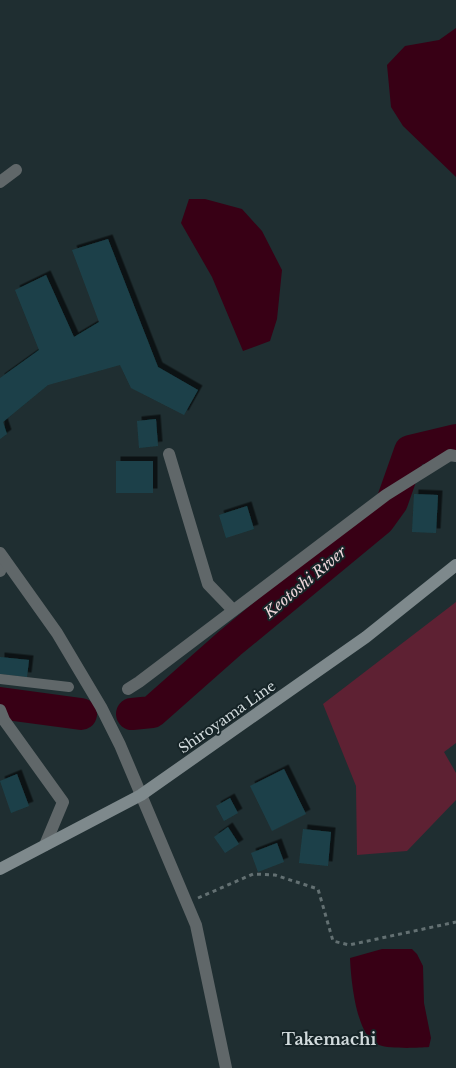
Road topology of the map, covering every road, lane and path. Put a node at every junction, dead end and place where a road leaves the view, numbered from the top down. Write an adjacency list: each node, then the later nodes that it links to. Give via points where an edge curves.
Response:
1 (16, 170): 2 (street)
2 (0, 182)
3 (169, 454): 7 (street, via 208,584)
4 (456, 456): 7 (street, via 450,455 386,495)
5 (1, 561): 12 (street, via 57,633 120,745)
6 (456, 565): 12 (main road, Shiroyama Line, via 366,637)
7 (233, 610): 10 (street)
8 (0, 679): 9 (lane)
9 (69, 688)
10 (128, 689)
11 (0, 710): 13 (street, via 63,802)
12 (141, 795): 13 (main road, Shiroyama Line); 15 (street)
13 (45, 845): 14 (main road, Shiroyama Line)
14 (0, 869)
15 (187, 903): 16 (path, via 253,874 275,875 318,889 333,941 349,945); 17 (street, via 196,925)
16 (456, 922)
17 (226, 1068)

